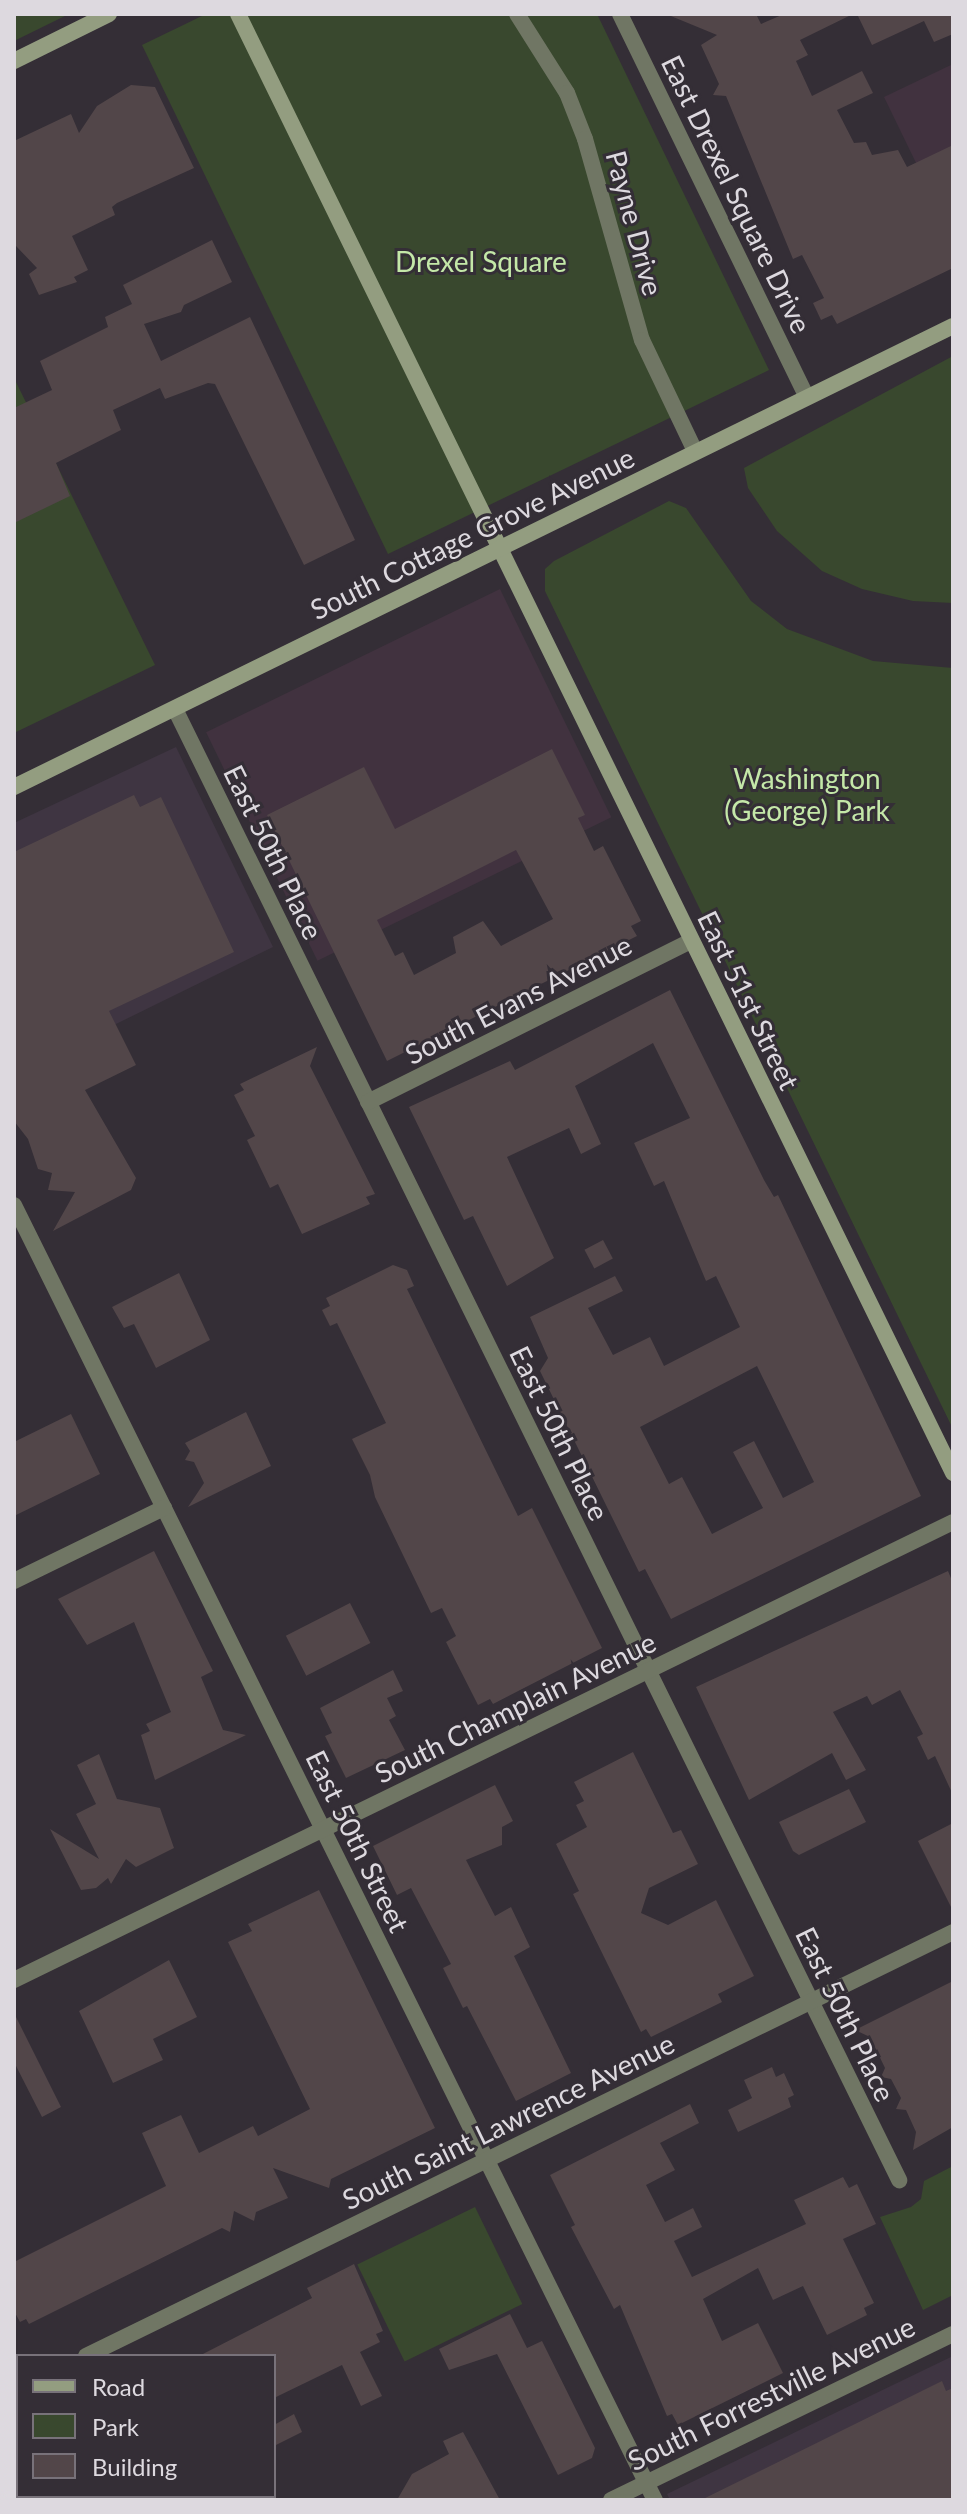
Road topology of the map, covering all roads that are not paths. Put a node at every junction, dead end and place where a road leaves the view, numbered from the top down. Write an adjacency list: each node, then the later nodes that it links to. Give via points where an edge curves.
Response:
1 (109, 14): 5 (main road)
2 (238, 14): 9 (main road, East 51st Street)
3 (517, 14): 8 (street, Payne Drive, via 567,93 642,340)
4 (620, 14): 7 (street, East Drexel Square Drive)
5 (14, 61)
6 (953, 326): 7 (main road, South Cottage Grove Avenue)
7 (807, 397): 8 (main road, South Cottage Grove Avenue)
8 (695, 451): 9 (main road, South Cottage Grove Avenue)
9 (499, 549): 10 (main road, South Cottage Grove Avenue); 12 (main road, East 51st Street)
10 (175, 709): 11 (main road, South Cottage Grove Avenue); 13 (street, East 50th Place)
11 (14, 787)
12 (691, 941): 13 (street, South Evans Avenue); 15 (main road, East 51st Street)
13 (368, 1102): 19 (street, East 50th Place)
14 (14, 1205): 16 (street, East 50th Street)
15 (953, 1473)
16 (164, 1508): 18 (street); 20 (street, East 50th Street)
17 (953, 1522): 19 (street, South Champlain Avenue)
18 (14, 1581)
19 (648, 1671): 20 (street, South Champlain Avenue); 23 (street, East 50th Place)
20 (323, 1830): 22 (street, South Champlain Avenue); 24 (street, East 50th Street)
21 (953, 1932): 23 (street, South Saint Lawrence Avenue)
22 (14, 1980)
23 (811, 2002): 24 (street, South Saint Lawrence Avenue); 25 (street, East 50th Place)
24 (487, 2160): 27 (street, South Saint Lawrence Avenue); 28 (street, East 50th Street)
25 (899, 2180)
26 (953, 2334): 28 (street, South Forrestville Avenue)
27 (90, 2354)
28 (646, 2483): 29 (street, South Forrestville Avenue); 30 (street, East 50th Street)
29 (611, 2500)
30 (655, 2500)

